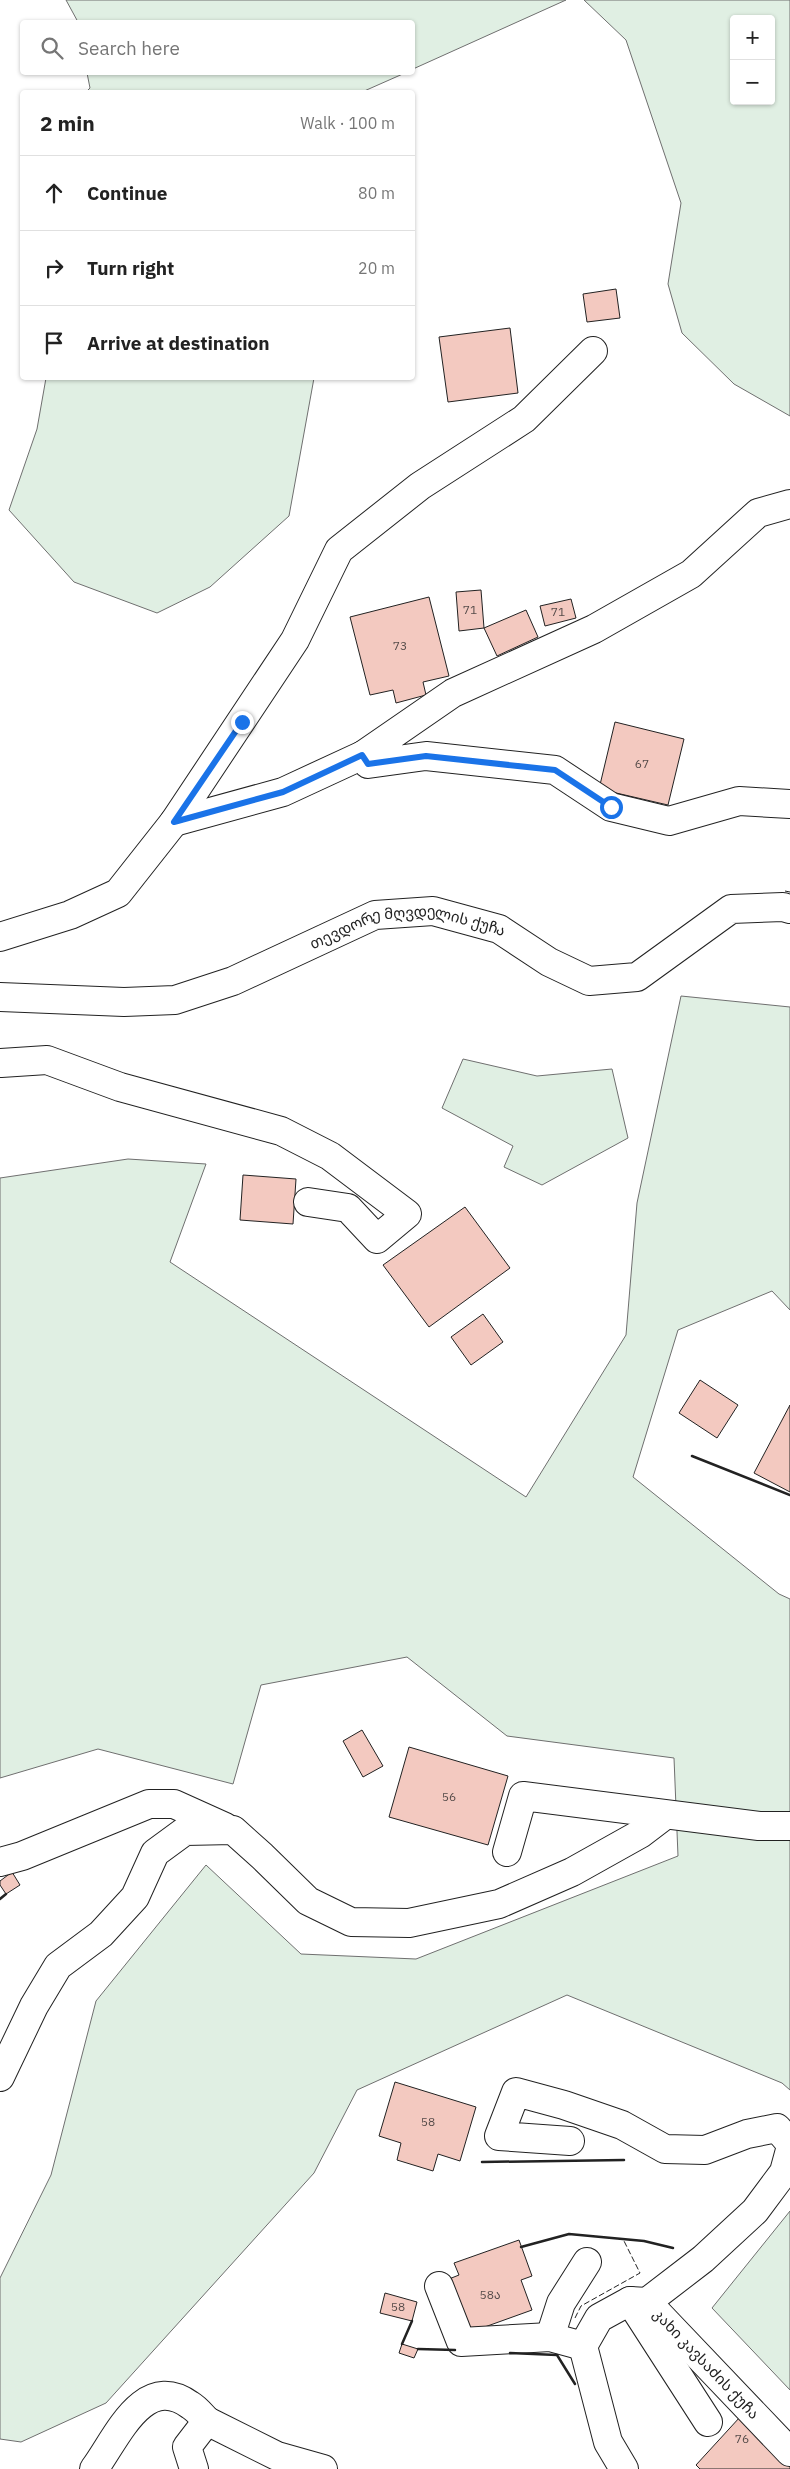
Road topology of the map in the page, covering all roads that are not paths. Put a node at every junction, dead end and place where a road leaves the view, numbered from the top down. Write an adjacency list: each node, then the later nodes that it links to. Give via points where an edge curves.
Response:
1 (593, 351): 5 (street, via 524,419 420,486 339,550 295,640)
2 (790, 504): 3 (street, via 758,513 691,574 594,629 453,693)
3 (362, 755): 4 (street, via 368,764 426,756 555,770 611,807 669,821 739,801); 5 (street, via 283,792)
4 (790, 804)
5 (174, 822): 7 (street, via 118,893 70,914)
6 (790, 909): 8 (street, თევდორე მღვდელის ქუჩა, via 731,909 637,977 589,981 549,962 499,930 433,911 375,915 233,981 175,1000 124,1002)
7 (0, 936)
8 (0, 997)
9 (0, 1069): 10 (street, via 47,1060 120,1087 281,1131 330,1156 407,1214 377,1240 348,1208)
10 (308, 1202)
11 (665, 1814): 12 (street, via 759,1826); 13 (street, via 640,1834 572,1872 499,1904 409,1923 351,1922 308,1901); 14 (street, via 523,1796)
12 (790, 1826)
13 (233, 1830): 15 (street, via 174,1804 149,1804); 16 (street, via 185,1831 155,1853 135,1897 101,1934 58,1966 34,2006)
14 (507, 1852)
15 (0, 1862)
16 (0, 2077)
17 (570, 2141): 18 (street, via 499,2136 516,2092 622,2125 665,2149 705,2150 747,2134 777,2128)
18 (790, 2143)
19 (790, 2150): 22 (street, via 784,2172 755,2211 703,2259)
20 (587, 2262): 23 (street, via 561,2303)
21 (439, 2286): 23 (street, via 461,2342)
22 (639, 2301): 24 (street, via 599,2318); 26 (street); 27 (street, კახი კავსაძის ქუჩა)
23 (550, 2337): 24 (street)
24 (583, 2346): 31 (street, via 608,2442)
25 (207, 2421): 28 (street, via 190,2404 165,2395 148,2400 127,2419); 29 (street, via 187,2448); 30 (street, via 277,2456)
26 (708, 2422)
27 (790, 2452)
28 (94, 2469)
29 (194, 2469)
30 (323, 2469)
31 (624, 2469)

